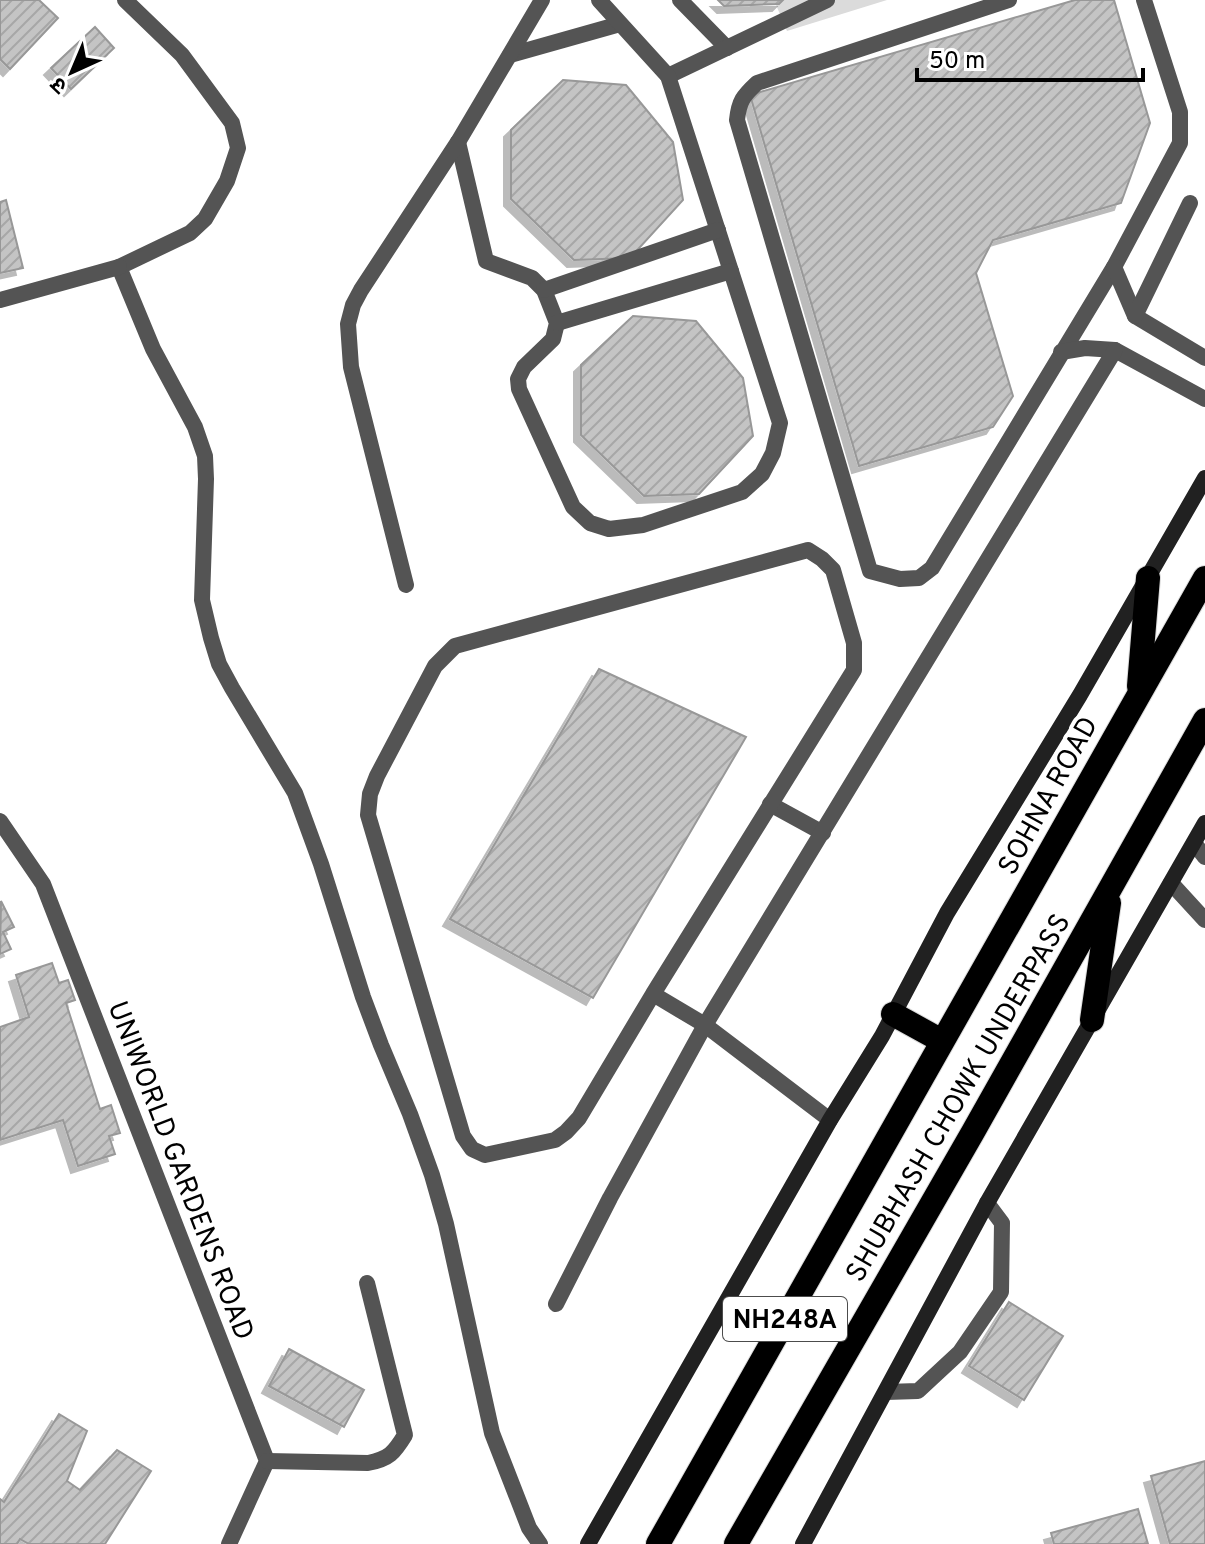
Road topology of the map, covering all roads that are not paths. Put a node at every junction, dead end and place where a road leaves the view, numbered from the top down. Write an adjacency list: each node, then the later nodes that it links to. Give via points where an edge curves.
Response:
1 (125, 0): 15 (street, via 182,55 232,123 238,148 205,219 190,233)
2 (542, 0): 10 (street)
3 (599, 0): 8 (street)
4 (680, 0): 9 (street)
5 (827, 0): 9 (street)
6 (1009, 0): 23 (street, via 757,83 738,109 870,571 900,579 919,578 932,568)
7 (1144, 0): 16 (street, via 1180,112 1180,143)
8 (620, 24): 10 (street); 11 (street)
9 (727, 48): 11 (street)
10 (510, 55): 12 (street)
11 (668, 76): 14 (street)
12 (458, 142): 18 (street, via 486,261 532,278); 29 (street, via 361,290 348,324 351,367)
13 (1190, 203): 20 (street)
14 (718, 230): 17 (street); 18 (street)
15 (119, 267): 19 (street); 53 (street, via 205,456 202,600 219,664 295,793 321,864 363,997 432,1175 492,1433)
16 (1114, 267): 20 (street); 23 (street)
17 (731, 271): 21 (street); 21 (street, via 780,423 773,453 762,474 742,492 643,525 609,529 590,523 573,507 519,389 524,367 553,339)
18 (544, 290): 21 (street)
19 (0, 300)
20 (1135, 316): 24 (street)
21 (557, 323)
22 (1115, 350): 23 (street); 25 (street); 35 (street)
23 (1061, 352)
24 (1205, 358)
25 (1205, 399)
26 (1205, 478): 27 (main road)
27 (1148, 578): 30 (highway); 42 (main road, via 947,913)
28 (1205, 578): 30 (highway, SOHNA ROAD / NH248A)
29 (406, 585)
30 (1139, 693): 45 (highway, SOHNA ROAD / NH248A)
31 (1205, 720): 39 (highway, NH248A)
32 (770, 804): 35 (street); 41 (street); 41 (street, via 854,670 854,643 833,570 808,550 455,646 435,666 377,776 368,815 463,1136 472,1149 485,1155 555,1140 566,1132)
33 (0, 821): 51 (street, UNIWORLD GARDENS ROAD, via 43,884)
34 (1205, 823): 36 (main road)
35 (823, 833): 44 (street)
36 (1194, 843): 37 (street); 38 (main road)
37 (1205, 857)
38 (1171, 883): 40 (street); 43 (main road)
39 (1111, 888): 43 (highway); 56 (highway, SHUBHASH CHOWK UNDERPASS / NH248A)
40 (1205, 920)
41 (653, 994): 44 (street)
42 (893, 1014): 45 (highway); 46 (main road)
43 (1092, 1020): 47 (main road)
44 (705, 1025): 46 (street); 49 (street)
45 (942, 1041): 55 (highway, SHUBHASH CHOWK UNDERPASS / NH248A)
46 (830, 1120): 54 (main road)
47 (987, 1203): 50 (main road); 50 (street, via 1002,1223 1001,1292 960,1352 918,1391)
48 (367, 1283): 51 (street, via 405,1435 384,1460)
49 (556, 1304)
50 (886, 1392): 57 (main road)
51 (267, 1461): 52 (street)
52 (229, 1544)
53 (540, 1544)
54 (588, 1544)
55 (658, 1544)
56 (736, 1544)
57 (803, 1544)

